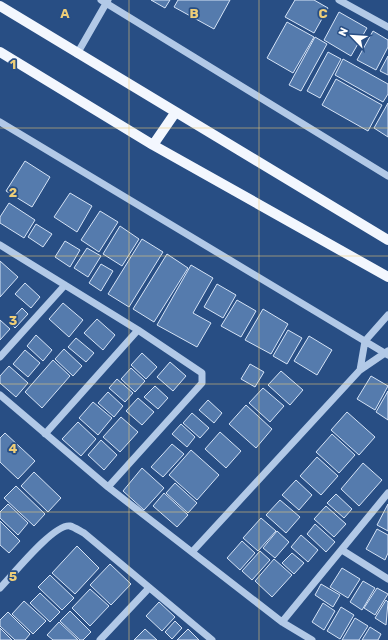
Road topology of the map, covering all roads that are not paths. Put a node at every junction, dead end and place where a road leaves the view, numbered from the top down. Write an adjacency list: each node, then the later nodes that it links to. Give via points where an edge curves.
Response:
1 (339, 0): 4 (street)
2 (105, 1): 6 (street); 10 (street)
3 (0, 6): 6 (main road)
4 (388, 27)
5 (0, 52): 9 (main road)
6 (77, 54): 7 (main road)
7 (176, 113): 9 (main road); 11 (main road)
8 (0, 122): 17 (street)
9 (153, 145): 13 (main road)
10 (388, 176)
11 (388, 240)
12 (0, 245): 14 (street)
13 (388, 277)
14 (65, 285): 16 (street); 19 (street)
15 (388, 316): 17 (street)
16 (138, 330): 22 (street); 23 (street, via 202,374 203,379)
17 (365, 341): 18 (street); 20 (street)
18 (387, 353): 20 (street)
19 (0, 357)
20 (360, 370): 26 (street)
21 (0, 395): 22 (street)
22 (45, 434): 23 (street)
23 (108, 487): 26 (street)
24 (388, 493): 25 (street)
25 (342, 550): 27 (street); 30 (street)
26 (192, 552): 30 (street)
27 (388, 579)
28 (0, 588): 29 (street, via 47,537 59,528 70,526 84,533)
29 (149, 588): 31 (street); 32 (street)
30 (282, 622): 33 (street)
31 (100, 640)
32 (212, 640)
33 (312, 640)

